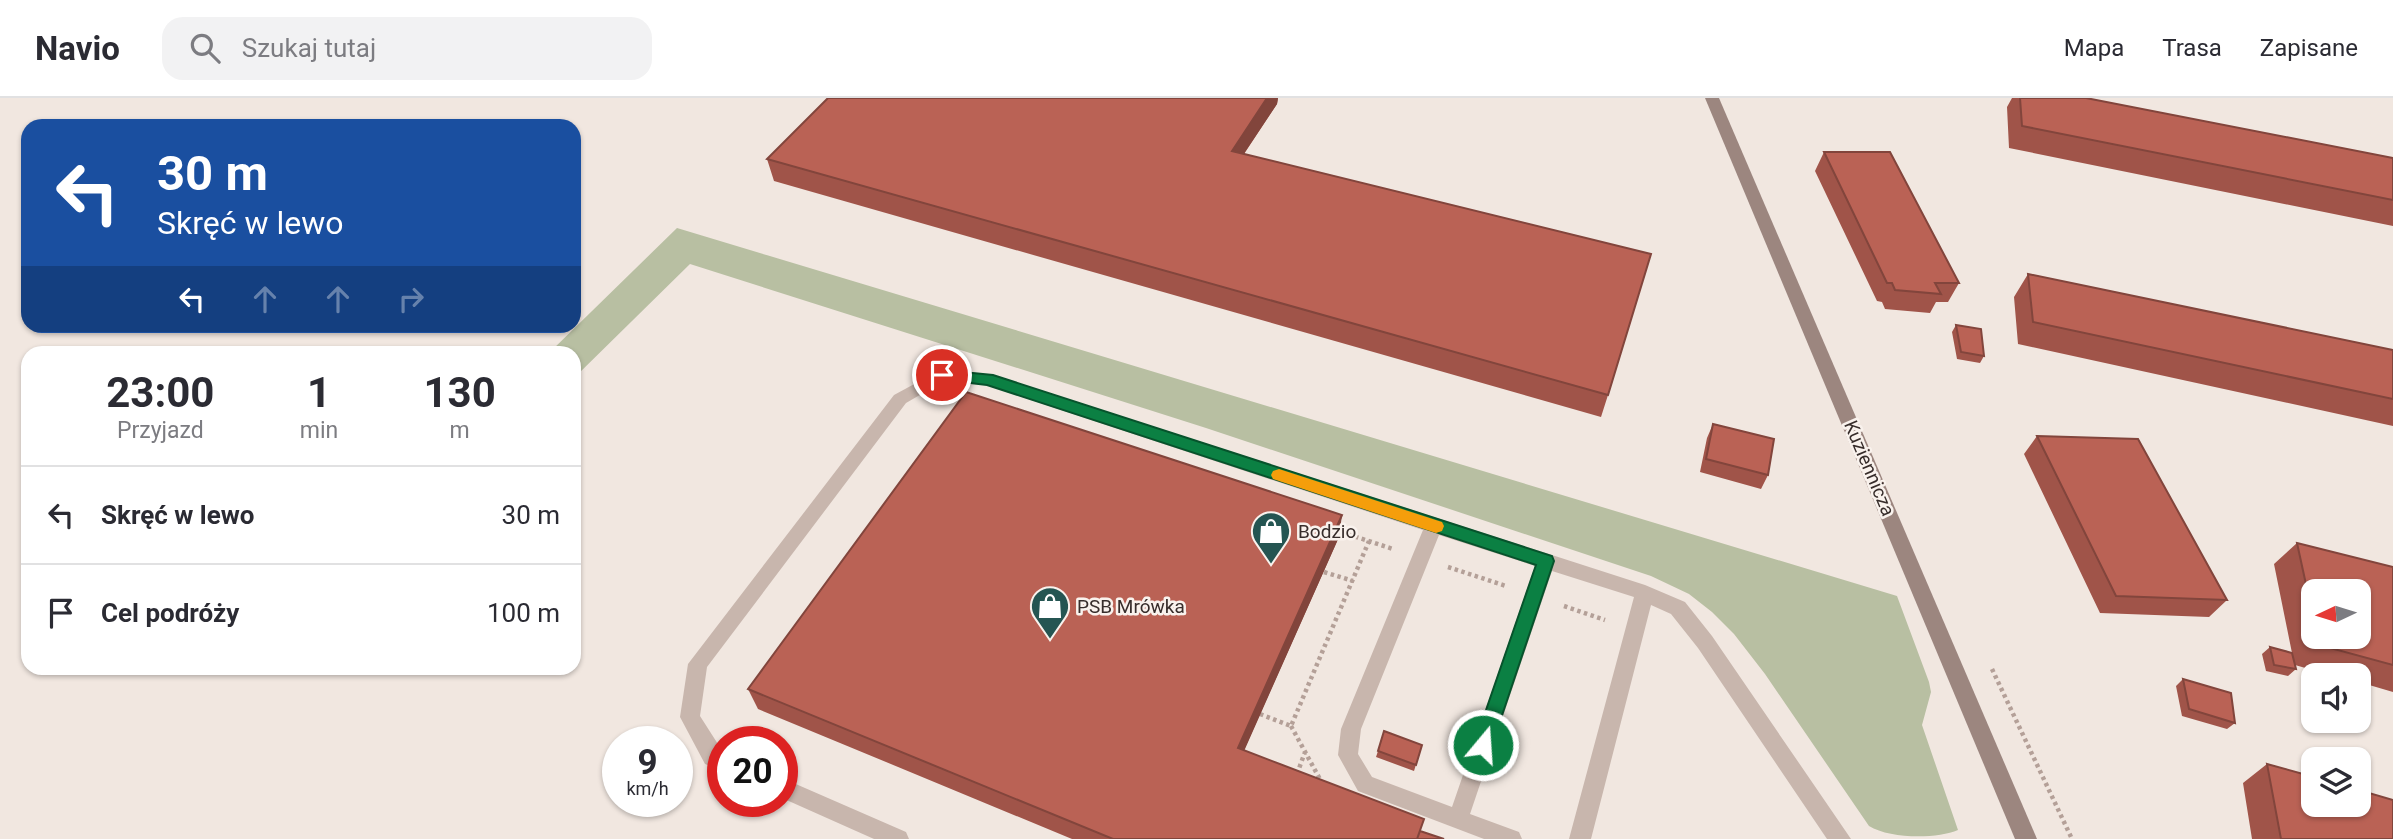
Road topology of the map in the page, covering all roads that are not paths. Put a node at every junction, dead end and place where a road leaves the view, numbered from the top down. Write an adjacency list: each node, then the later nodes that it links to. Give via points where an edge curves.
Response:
1 (1712, 98): 12 (main road, Kuziennicza)
2 (1434, 526): 3 (lane); 5 (lane, via 987,379 942,375 900,399 698,664 690,717); 7 (lane, via 1351,729 1348,755 1365,784)
3 (1546, 561): 4 (lane); 7 (lane)
4 (1645, 593): 10 (lane); 11 (lane, via 1678,608 1705,642)
5 (707, 748)
6 (798, 795): 8 (lane)
7 (1458, 819): 9 (lane)
8 (898, 839)
9 (1511, 839)
10 (1580, 839)
11 (1840, 839)
12 (2026, 839)

